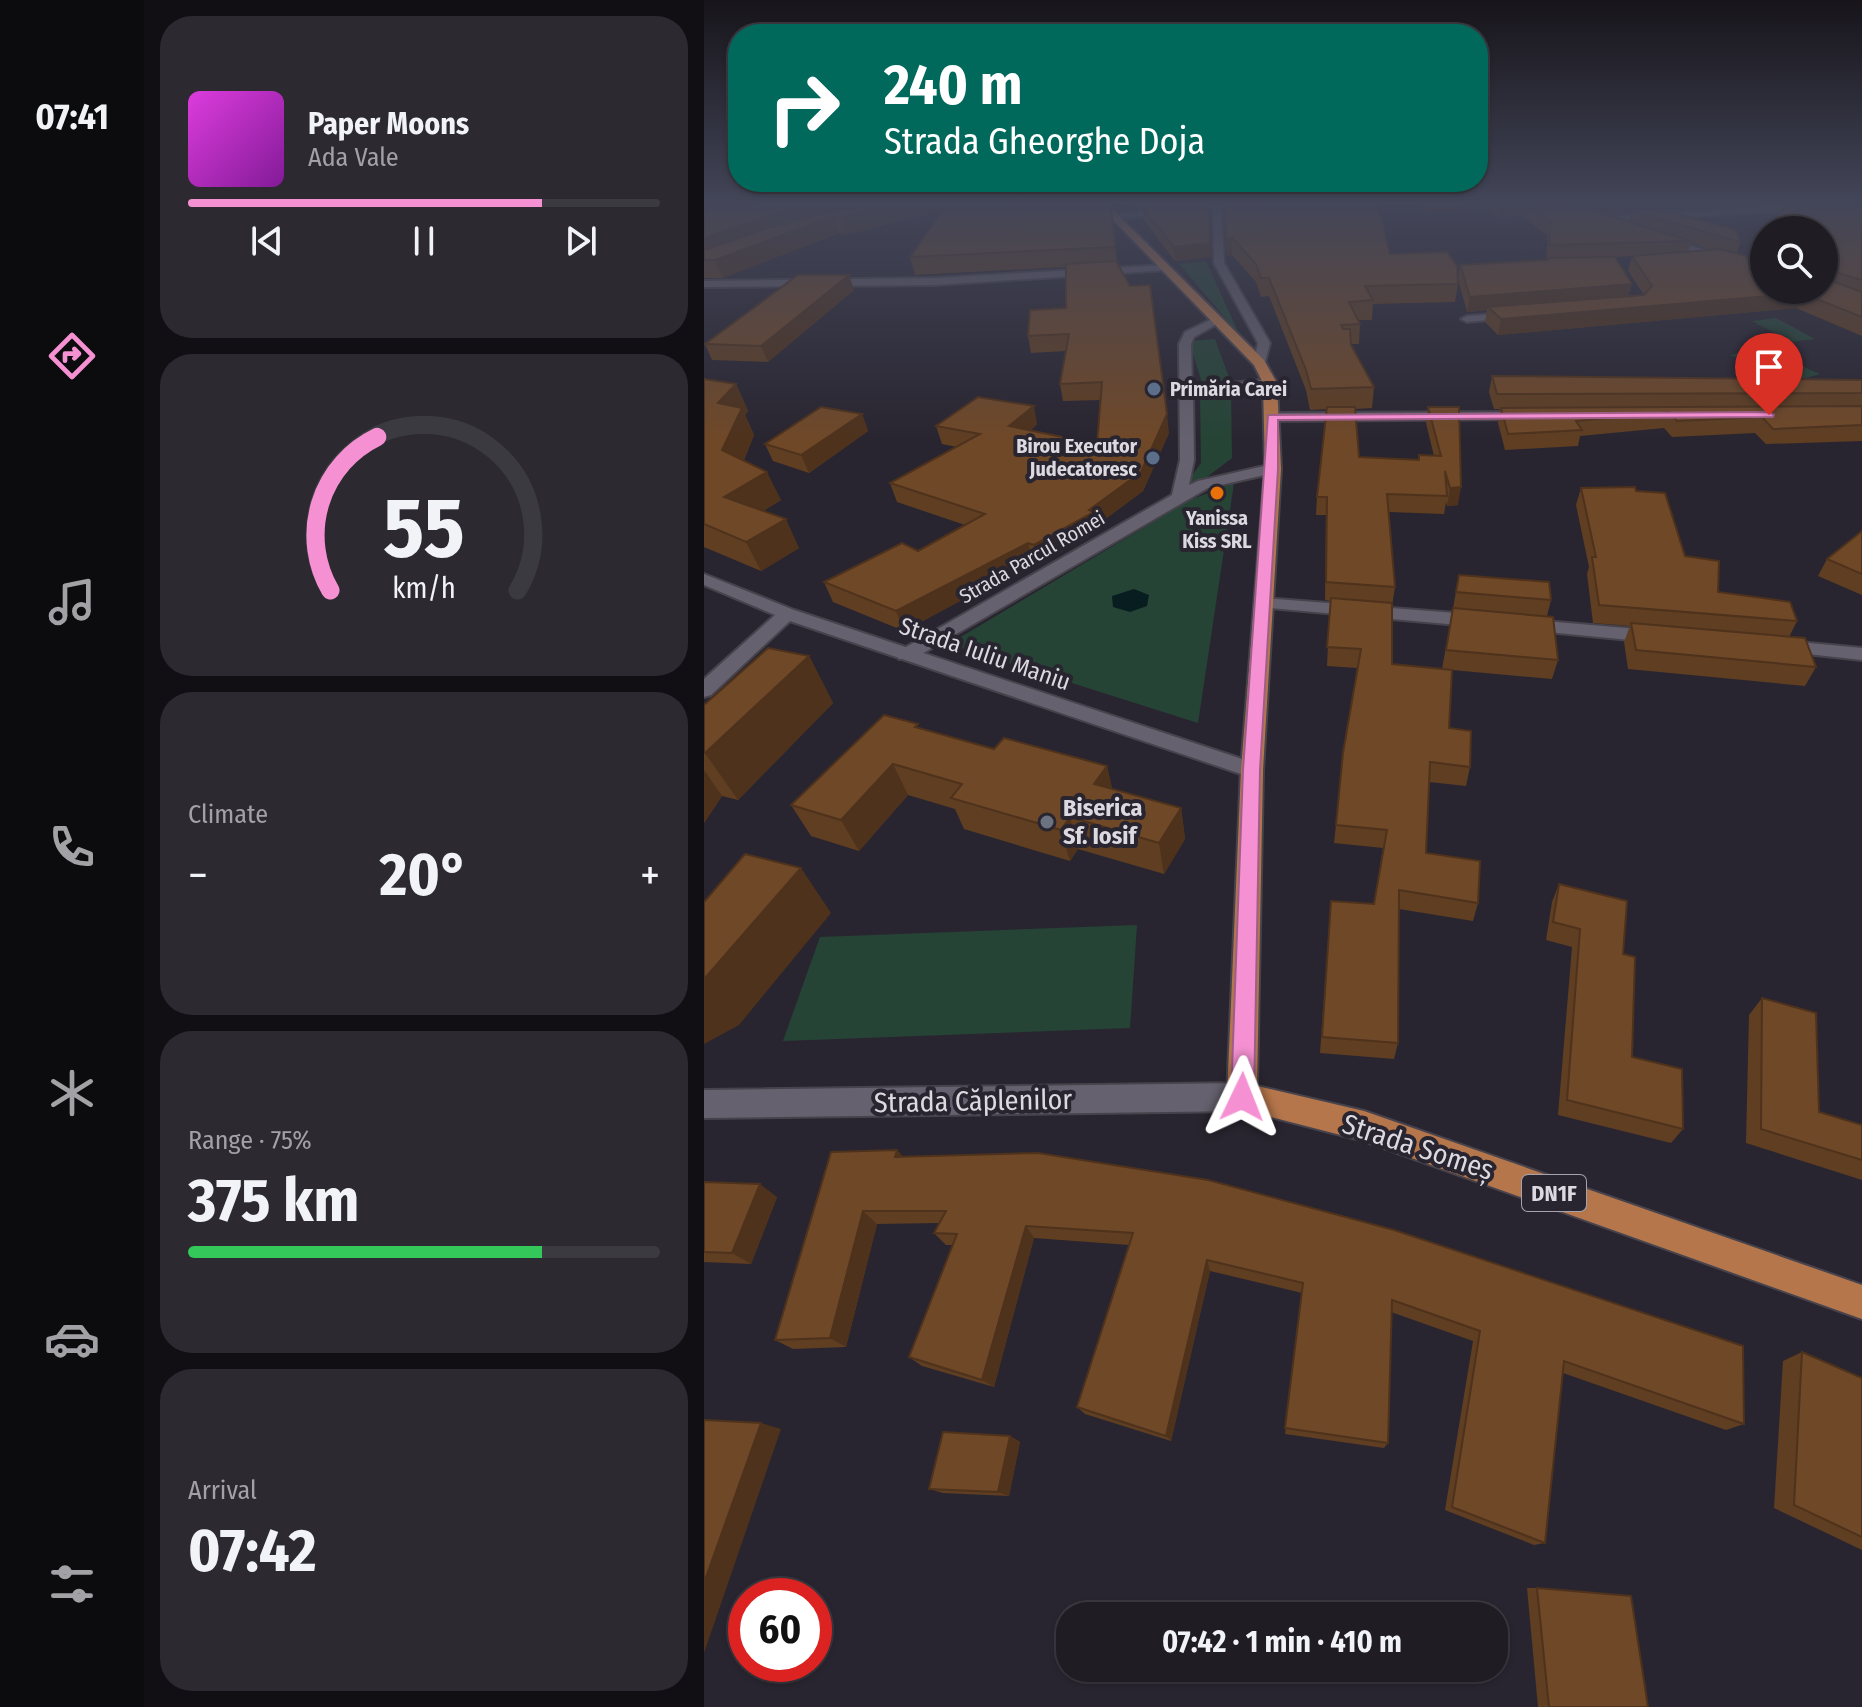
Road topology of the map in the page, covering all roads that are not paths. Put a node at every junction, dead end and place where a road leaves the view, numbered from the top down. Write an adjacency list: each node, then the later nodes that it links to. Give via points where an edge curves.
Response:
1 (963, 281): 4 (street)
2 (1177, 281): 7 (main road)
3 (1229, 281): 8 (street, via 1264,343)
4 (704, 284)
5 (1530, 314): 6 (street)
6 (1467, 319)
7 (1218, 320): 8 (main road); 10 (street, via 1189,335 1185,344)
8 (1260, 363): 9 (main road)
9 (1270, 383): 10 (street); 12 (main road)
10 (1187, 392): 14 (street, via 1187,460)
11 (1551, 416): 12 (street)
12 (1272, 417): 13 (main road)
13 (1273, 469): 14 (street, Strada Parcul Romei, via 1203,484); 16 (main road)
14 (1179, 498): 21 (street, Strada Parcul Romei)
15 (704, 579): 17 (street, Strada Iuliu Maniu)
16 (1264, 603): 18 (street); 23 (main road)
17 (787, 614): 21 (street, Strada Iuliu Maniu); 22 (street)
18 (1673, 638)
19 (1752, 644): 20 (street)
20 (1862, 654)
21 (906, 655): 23 (street, Strada Iuliu Maniu)
22 (704, 690)
23 (1252, 770): 24 (main road)
24 (1242, 1097): 25 (street, Strada Căplenilor); 26 (main road, Strada Someș / DN1F, via 1364,1126)
25 (704, 1104)
26 (1862, 1302)

